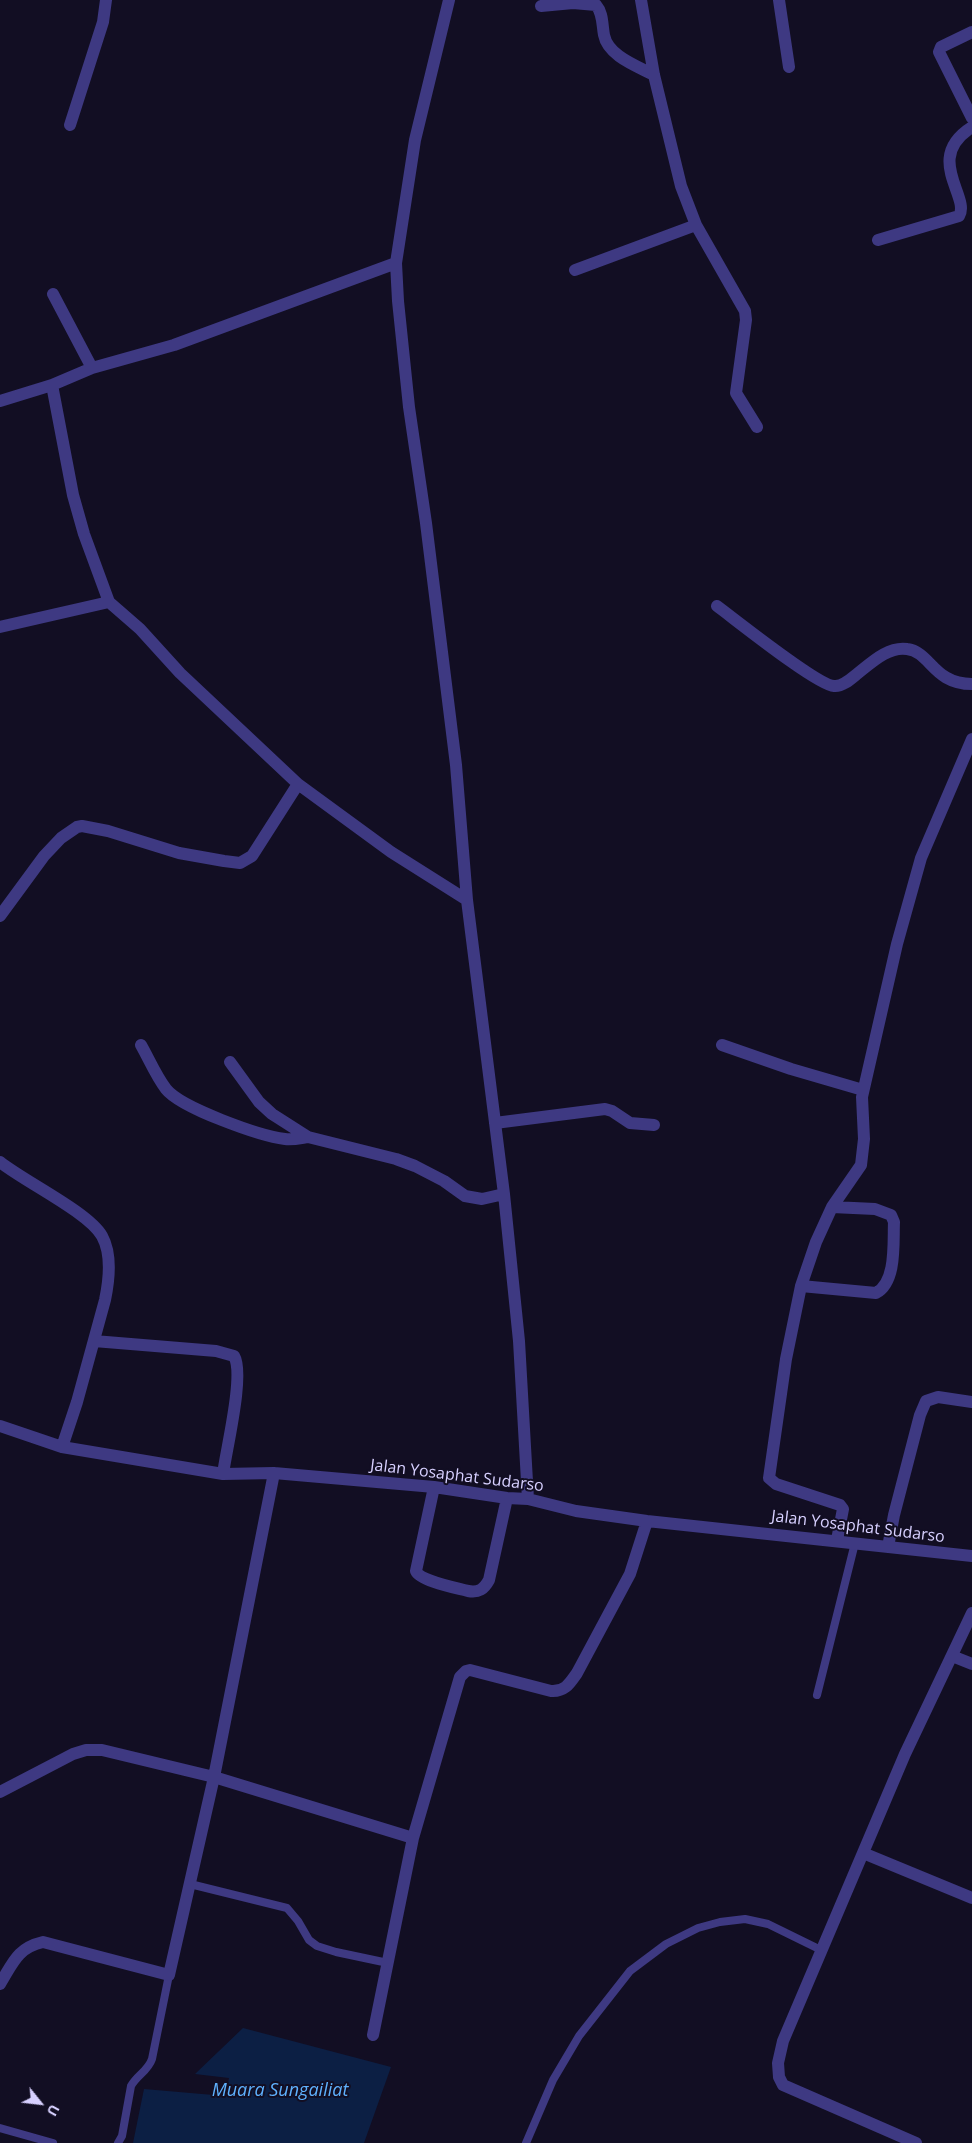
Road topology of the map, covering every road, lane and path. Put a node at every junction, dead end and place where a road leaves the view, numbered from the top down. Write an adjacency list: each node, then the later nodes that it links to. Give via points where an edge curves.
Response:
1 (106, 0): 10 (street, via 103,22)
2 (449, 0): 14 (street, via 415,140)
3 (641, 0): 8 (street)
4 (779, 0): 7 (street)
5 (541, 6): 8 (street, via 596,5 607,44 623,58)
6 (972, 32): 9 (street, via 942,47 939,52)
7 (789, 68)
8 (654, 75): 12 (street, via 682,186)
9 (972, 118)
10 (70, 125)
11 (972, 127): 13 (street, via 957,141 949,160 961,206 958,218)
12 (696, 225): 15 (street); 20 (street, via 745,311 736,393)
13 (878, 240)
14 (396, 263): 17 (street, via 174,344); 27 (street, via 409,407 456,765)
15 (575, 270)
16 (53, 294): 17 (street)
17 (92, 368): 18 (street)
18 (52, 385): 19 (street); 21 (street, via 73,495)
19 (0, 401)
20 (757, 427)
21 (108, 602): 23 (street); 26 (street, via 140,629 180,673)
22 (717, 606): 24 (street, via 828,684 840,685 874,660 906,649 917,653 949,680)
23 (0, 627)
24 (972, 684)
25 (972, 739): 32 (street, via 921,858)
26 (298, 784): 27 (street, via 391,852); 28 (street, via 252,856 240,863 179,853 108,831 77,827 60,838 44,856)
27 (467, 900): 33 (street)
28 (0, 916)
29 (141, 1045): 35 (street, via 166,1089 182,1101 221,1120 275,1137 290,1140)
30 (722, 1045): 32 (street)
31 (230, 1062): 35 (street, via 259,1102)
32 (863, 1090): 38 (street, via 861,1165)
33 (495, 1123): 34 (street, via 605,1109 630,1123); 37 (street)
34 (654, 1125)
35 (308, 1137): 37 (street, via 415,1166 465,1196 482,1199)
36 (0, 1162): 40 (street, via 85,1219 103,1238 107,1250 108,1285)
37 (504, 1194): 48 (street, via 519,1341)
38 (832, 1207): 39 (street); 39 (street, via 875,1209 891,1215 894,1230 889,1277 883,1288 876,1292)
39 (801, 1286): 50 (street, via 786,1359 769,1478 776,1484 840,1505 842,1512)
40 (94, 1341): 43 (street); 45 (street, via 216,1351 234,1356 238,1378)
41 (972, 1402): 52 (street, via 938,1398 926,1401)
42 (0, 1426): 43 (street, Jalan Yosaphat Sudarso)
43 (62, 1447): 45 (street, Jalan Yosaphat Sudarso)
44 (274, 1473): 45 (street, Jalan Yosaphat Sudarso); 46 (street, Jalan Yosaphat Sudarso); 58 (street)
45 (223, 1474)
46 (434, 1487): 47 (street, Jalan Yosaphat Sudarso); 47 (street, via 417,1575 468,1591 483,1588 489,1580)
47 (507, 1498): 48 (street, Jalan Yosaphat Sudarso)
48 (528, 1499): 49 (street, Jalan Yosaphat Sudarso, via 576,1511)
49 (647, 1521): 50 (street, Jalan Yosaphat Sudarso); 60 (street, via 630,1574 567,1687 557,1692 470,1670 462,1674)
50 (837, 1540): 51 (street, Jalan Yosaphat Sudarso)
51 (855, 1542): 52 (street, Jalan Yosaphat Sudarso); 57 (lane)
52 (888, 1547): 53 (street, Jalan Yosaphat Sudarso)
53 (972, 1556)
54 (972, 1612): 55 (street)
55 (952, 1656): 56 (street); 61 (street)
56 (972, 1664)
57 (817, 1695)
58 (214, 1777): 59 (street, via 102,1750 86,1750); 60 (street); 62 (street)
59 (0, 1792)
60 (413, 1838): 65 (street)
61 (863, 1853): 63 (street); 64 (street)
62 (190, 1884): 65 (lane, via 280,1906 294,1914 309,1940 317,1946); 66 (street)
63 (972, 1898)
64 (821, 1950): 72 (lane, via 768,1924 745,1919 698,1928 666,1944 630,1971 579,2036 553,2080); 73 (street, via 783,2041 778,2063 779,2077 784,2085 794,2090)
65 (388, 1963): 68 (street)
66 (169, 1975): 67 (street, via 43,1942 23,1949); 71 (lane, via 152,2059 146,2071 131,2086)
67 (0, 1984)
68 (373, 2035)
69 (0, 2128): 70 (lane)
70 (53, 2143)
71 (118, 2143)
72 (526, 2143)
73 (916, 2143)

